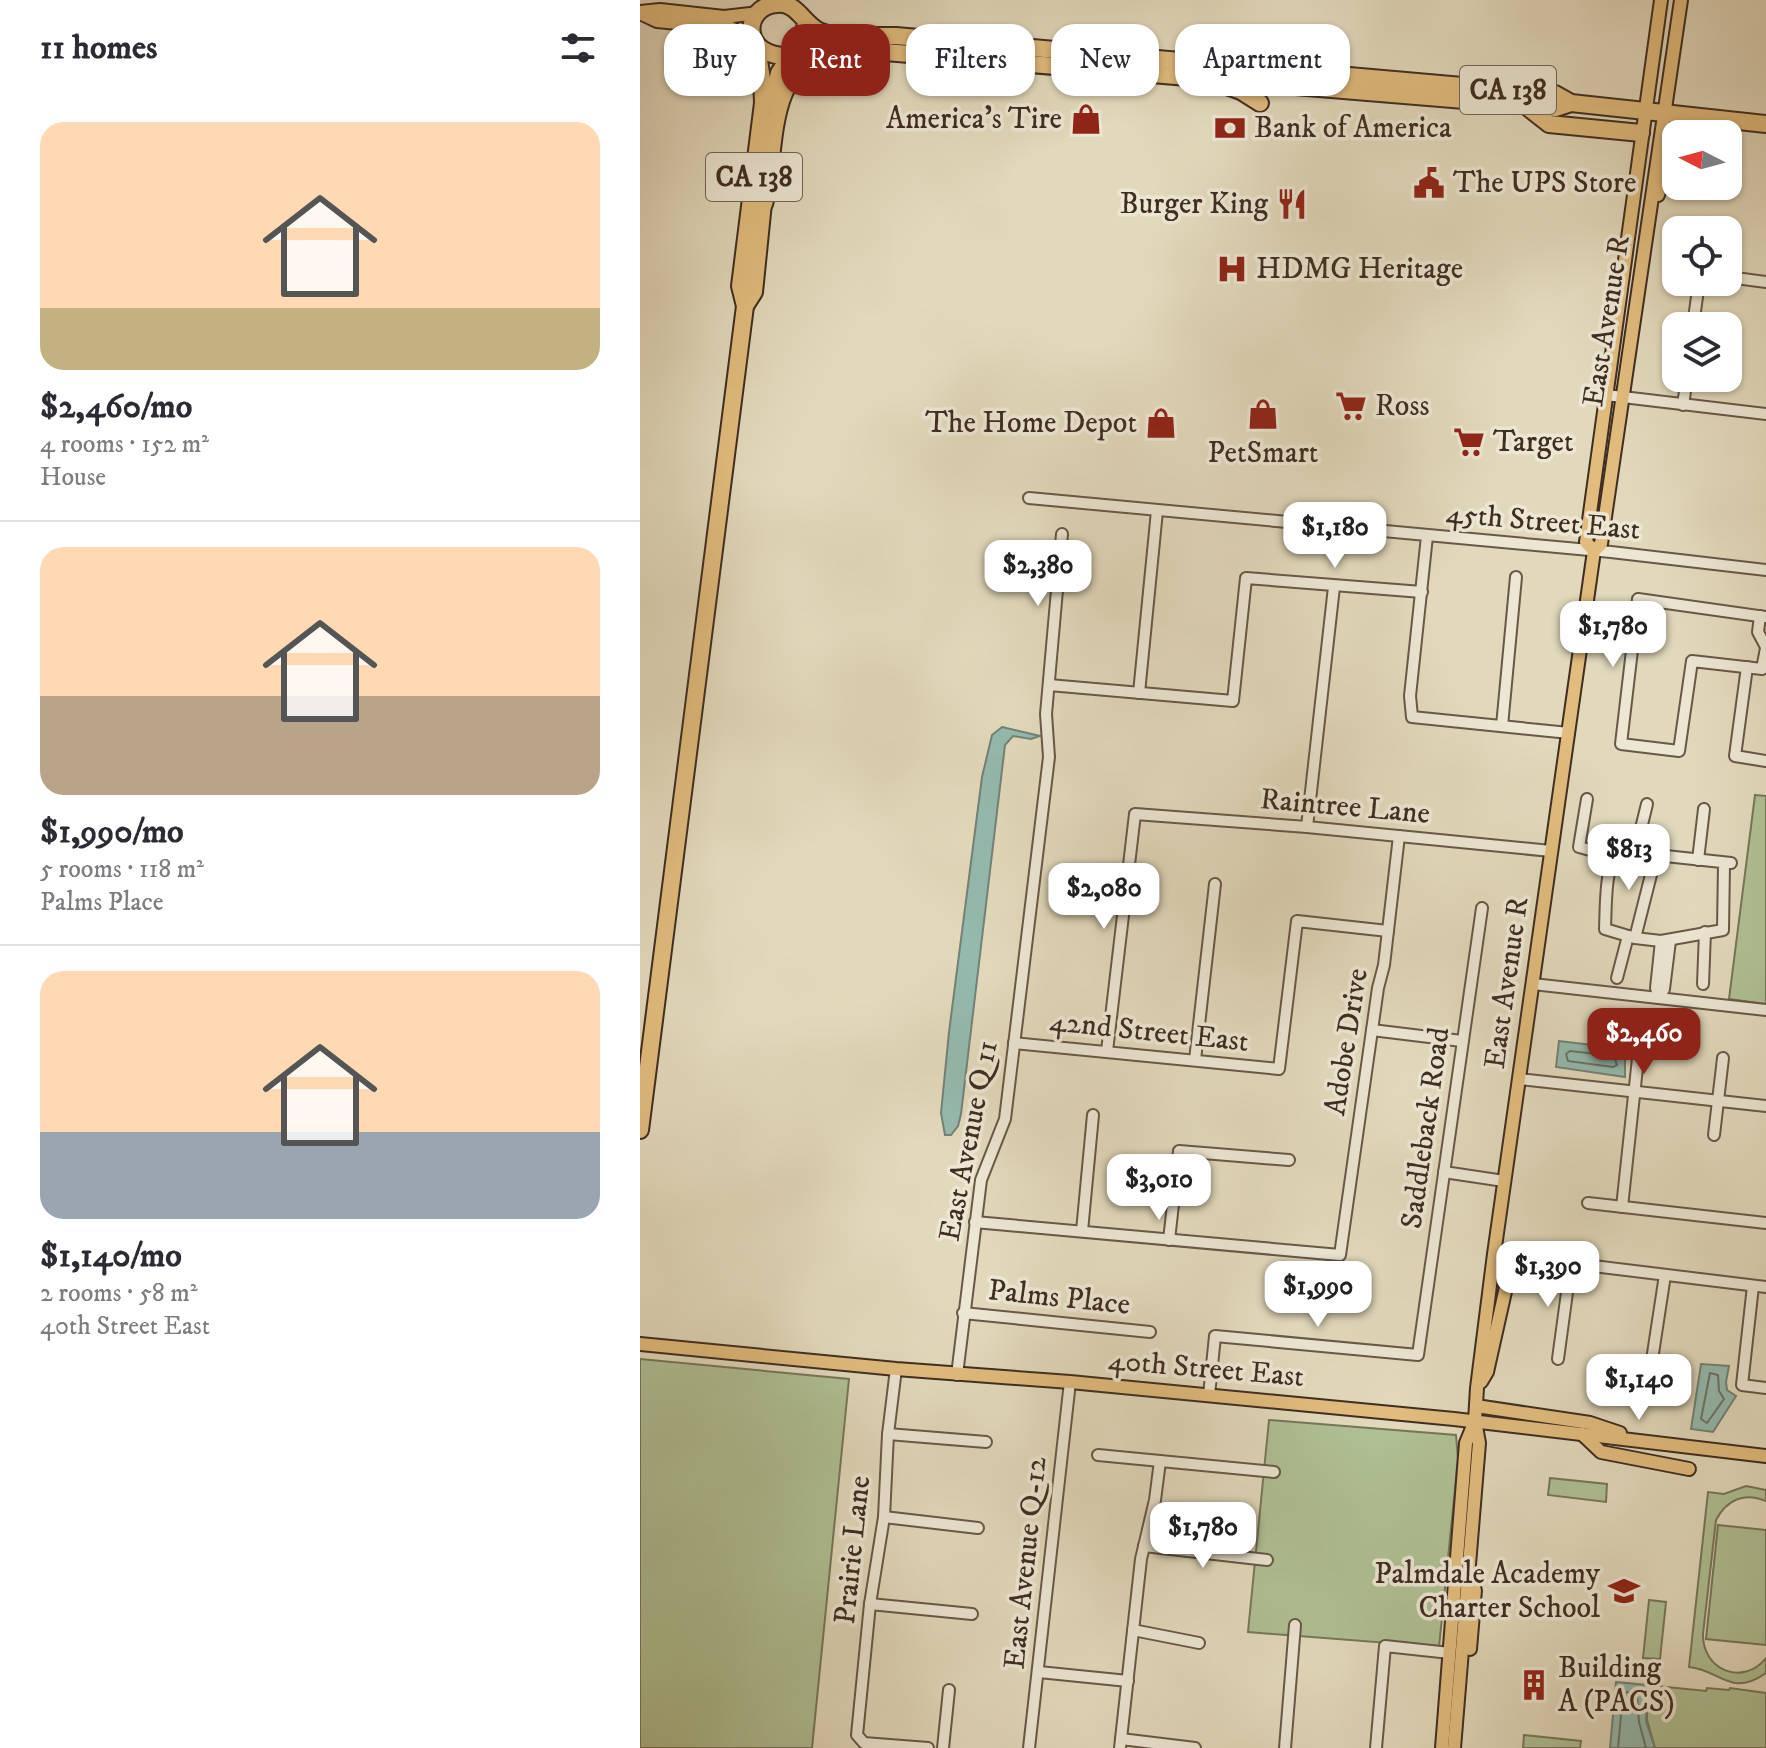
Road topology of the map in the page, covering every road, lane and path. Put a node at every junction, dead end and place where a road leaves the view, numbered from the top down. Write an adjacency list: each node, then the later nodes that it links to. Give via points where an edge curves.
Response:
1 (1661, 0): 18 (main road, East Avenue R)
2 (1681, 0): 19 (main road, East Avenue R)
3 (767, 6): 4 (main road, via 719,17); 5 (highway, CA 138, via 788,5); 7 (highway, CA 138)
4 (640, 12): 6 (main road, via 657,21)
5 (803, 12): 12 (highway, CA 138, via 818,31 832,34)
6 (689, 24)
7 (753, 24)
8 (906, 58): 22 (highway, CA 138, via 824,59 795,74 780,102)
9 (781, 70): 22 (highway, via 772,101)
10 (1159, 80): 15 (highway, via 1225,85)
11 (1350, 84): 12 (highway, via 1442,91)
12 (1458, 85): 16 (highway, CA 138, via 1555,94)
13 (1350, 91): 17 (highway, CA 138)
14 (763, 96): 25 (highway, CA 138, via 740,286)
15 (1260, 103)
16 (1571, 103): 17 (highway, CA 138, via 1556,108); 18 (highway, CA 138)
17 (1525, 105): 21 (highway, via 1549,124)
18 (1644, 112): 19 (highway, CA 138); 21 (main road, East Avenue R)
19 (1672, 115): 20 (highway, CA 138); 28 (main road, East Avenue R, via 1650,207)
20 (1766, 124)
21 (1641, 133): 27 (main road, East Avenue R)
22 (764, 204): 25 (highway, CA 138, via 754,292)
23 (1742, 279): 24 (street)
24 (1766, 282)
25 (745, 306): 81 (highway, CA 138)
26 (1685, 392): 29 (street)
27 (1606, 395): 28 (street); 35 (main road, East Avenue R, via 1586,542)
28 (1621, 397): 29 (street); 35 (main road, East Avenue R, via 1601,544)
29 (1683, 405): 30 (street)
30 (1766, 414)
31 (1029, 498): 32 (street, 45th Street East)
32 (1157, 511): 34 (street, 45th Street East); 44 (street)
33 (1062, 534): 43 (street, East Avenue Q 11)
34 (1427, 536): 35 (street, 45th Street East); 39 (street)
35 (1594, 551): 36 (street, 45th Street East); 46 (main road, East Avenue R)
36 (1766, 570)
37 (1516, 577): 45 (street)
38 (1334, 587): 39 (street); 44 (street, via 1246,578 1233,701); 51 (street)
39 (1422, 592): 45 (street, via 1412,717)
40 (1763, 616): 41 (street, via 1758,632); 42 (street, via 1638,599 1621,744 1679,751 1692,661)
41 (1766, 648): 42 (street, via 1762,669)
42 (1747, 667): 47 (street, via 1735,756)
43 (1049, 685): 44 (street); 71 (street, East Avenue Q 11, via 1049,757)
44 (1139, 693)
45 (1502, 726): 46 (street)
46 (1569, 733): 54 (main road, East Avenue R)
47 (1766, 761)
48 (1587, 799): 56 (street, via 1579,847)
49 (1647, 804): 53 (street)
50 (1704, 809): 57 (street)
51 (1307, 827): 52 (street, Raintree Lane); 73 (street, Raintree Lane, via 1135,814)
52 (1399, 836): 54 (street, Raintree Lane); 60 (street, Adobe Drive)
53 (1636, 849): 55 (street); 56 (street, via 1617,847)
54 (1551, 851): 65 (main road, East Avenue R)
55 (1656, 855): 57 (street); 62 (street)
56 (1612, 856): 62 (street, via 1605,929)
57 (1698, 860): 61 (street, via 1728,864 1723,930)
58 (1215, 884): 75 (street)
59 (1482, 908): 70 (street, Saddleback Road)
60 (1388, 931): 69 (street, Adobe Drive); 75 (street, 42nd Street East, via 1297,921 1279,1069)
61 (1705, 932): 63 (street); 66 (street)
62 (1632, 937): 63 (street); 64 (street)
63 (1665, 941): 67 (street, via 1656,988)
64 (1617, 978)
65 (1533, 984): 67 (street); 76 (main road, East Avenue R)
66 (1703, 984)
67 (1659, 998): 68 (street)
68 (1766, 1010)
69 (1372, 1030): 70 (street); 91 (street, Adobe Drive, via 1340,1255)
70 (1462, 1041): 84 (street, Saddleback Road)
71 (1014, 1043): 73 (street, 42nd Street East); 88 (street, East Avenue Q 11, via 1005,1119 981,1180)
72 (1639, 1049): 77 (street)
73 (1107, 1051): 75 (street, 42nd Street East)
74 (1723, 1058): 78 (street)
75 (1195, 1060)
76 (1519, 1079): 77 (street); 85 (main road, East Avenue R)
77 (1634, 1092): 78 (street); 87 (street)
78 (1718, 1101): 79 (street); 82 (street)
79 (1766, 1106)
80 (1093, 1115): 90 (street)
81 (640, 1130)
82 (1714, 1135)
83 (1289, 1160): 91 (street, via 1179,1151)
84 (1444, 1172): 85 (street); 108 (street, Saddleback Road, via 1418,1355 1215,1336)
85 (1504, 1181): 92 (main road, East Avenue R)
86 (1588, 1203): 87 (street)
87 (1622, 1207): 89 (street)
88 (975, 1222): 90 (street); 98 (street, East Avenue Q 11)
89 (1766, 1223)
90 (1082, 1231): 91 (street)
91 (1169, 1240)
92 (1494, 1254): 93 (street); 106 (main road, East Avenue R)
93 (1513, 1256): 94 (street); 106 (main road, via 1487,1372)
94 (1571, 1263): 95 (street); 101 (street)
95 (1665, 1275): 96 (street); 103 (street)
96 (1753, 1286): 97 (street); 107 (street, via 1742,1385)
97 (1766, 1287)
98 (963, 1313): 99 (street, Palms Place); 104 (street, East Avenue Q 11)
99 (1150, 1332)
100 (640, 1344): 102 (main road, 40th Street East)
101 (1558, 1359)
102 (896, 1369): 104 (main road, 40th Street East); 111 (street, Prairie Lane)
103 (1650, 1373)
104 (957, 1375): 105 (main road, 40th Street East)
105 (1070, 1382): 108 (main road, 40th Street East); 132 (street, East Avenue Q-12)
106 (1477, 1388): 109 (main road, East Avenue R)
107 (1766, 1388)
108 (1209, 1395): 110 (main road, 40th Street East)
109 (1476, 1406): 110 (main road, East Avenue R); 114 (main road, via 1590,1423)
110 (1475, 1421): 112 (main road, 40th Street East); 124 (main road, East Avenue R, via 1466,1443); 133 (main road, East Avenue R, via 1479,1443)
111 (888, 1434): 113 (street); 120 (street, Prairie Lane)
112 (1582, 1434): 114 (main road, 40th Street East); 118 (main road, via 1601,1452)
113 (986, 1442)
114 (1650, 1442): 116 (main road, 40th Street East)
115 (1098, 1455): 117 (street)
116 (1766, 1456)
117 (1160, 1461): 119 (street); 122 (street)
118 (1689, 1469)
119 (1274, 1472)
120 (884, 1517): 121 (street); 126 (street, Prairie Lane)
121 (978, 1528)
122 (1144, 1546): 123 (street); 129 (street)
123 (1267, 1560)
124 (1455, 1586): 131 (main road, East Avenue R); 136 (main road, via 1460,1601 1454,1685)
125 (1475, 1590): 133 (main road, via 1469,1658)
126 (870, 1604): 127 (street); 138 (street, Prairie Lane, via 857,1735 864,1743)
127 (972, 1614)
128 (1295, 1625): 142 (street)
129 (1133, 1630): 130 (street); 134 (street)
130 (1199, 1643)
131 (1450, 1653): 143 (street, via 1385,1646); 144 (main road, East Avenue R)
132 (1039, 1672): 134 (street); 140 (street, East Avenue Q-12)
133 (1461, 1674): 136 (main road, East Avenue R)
134 (1128, 1681): 137 (street)
135 (949, 1690): 139 (street)
136 (1464, 1699): 145 (main road, East Avenue R); 146 (main road)
137 (1120, 1743): 141 (street)
138 (928, 1748)
139 (943, 1748)
140 (1029, 1748)
141 (1195, 1748)
142 (1285, 1748)
143 (1376, 1748)
144 (1442, 1748)
145 (1454, 1748)
146 (1462, 1748)

